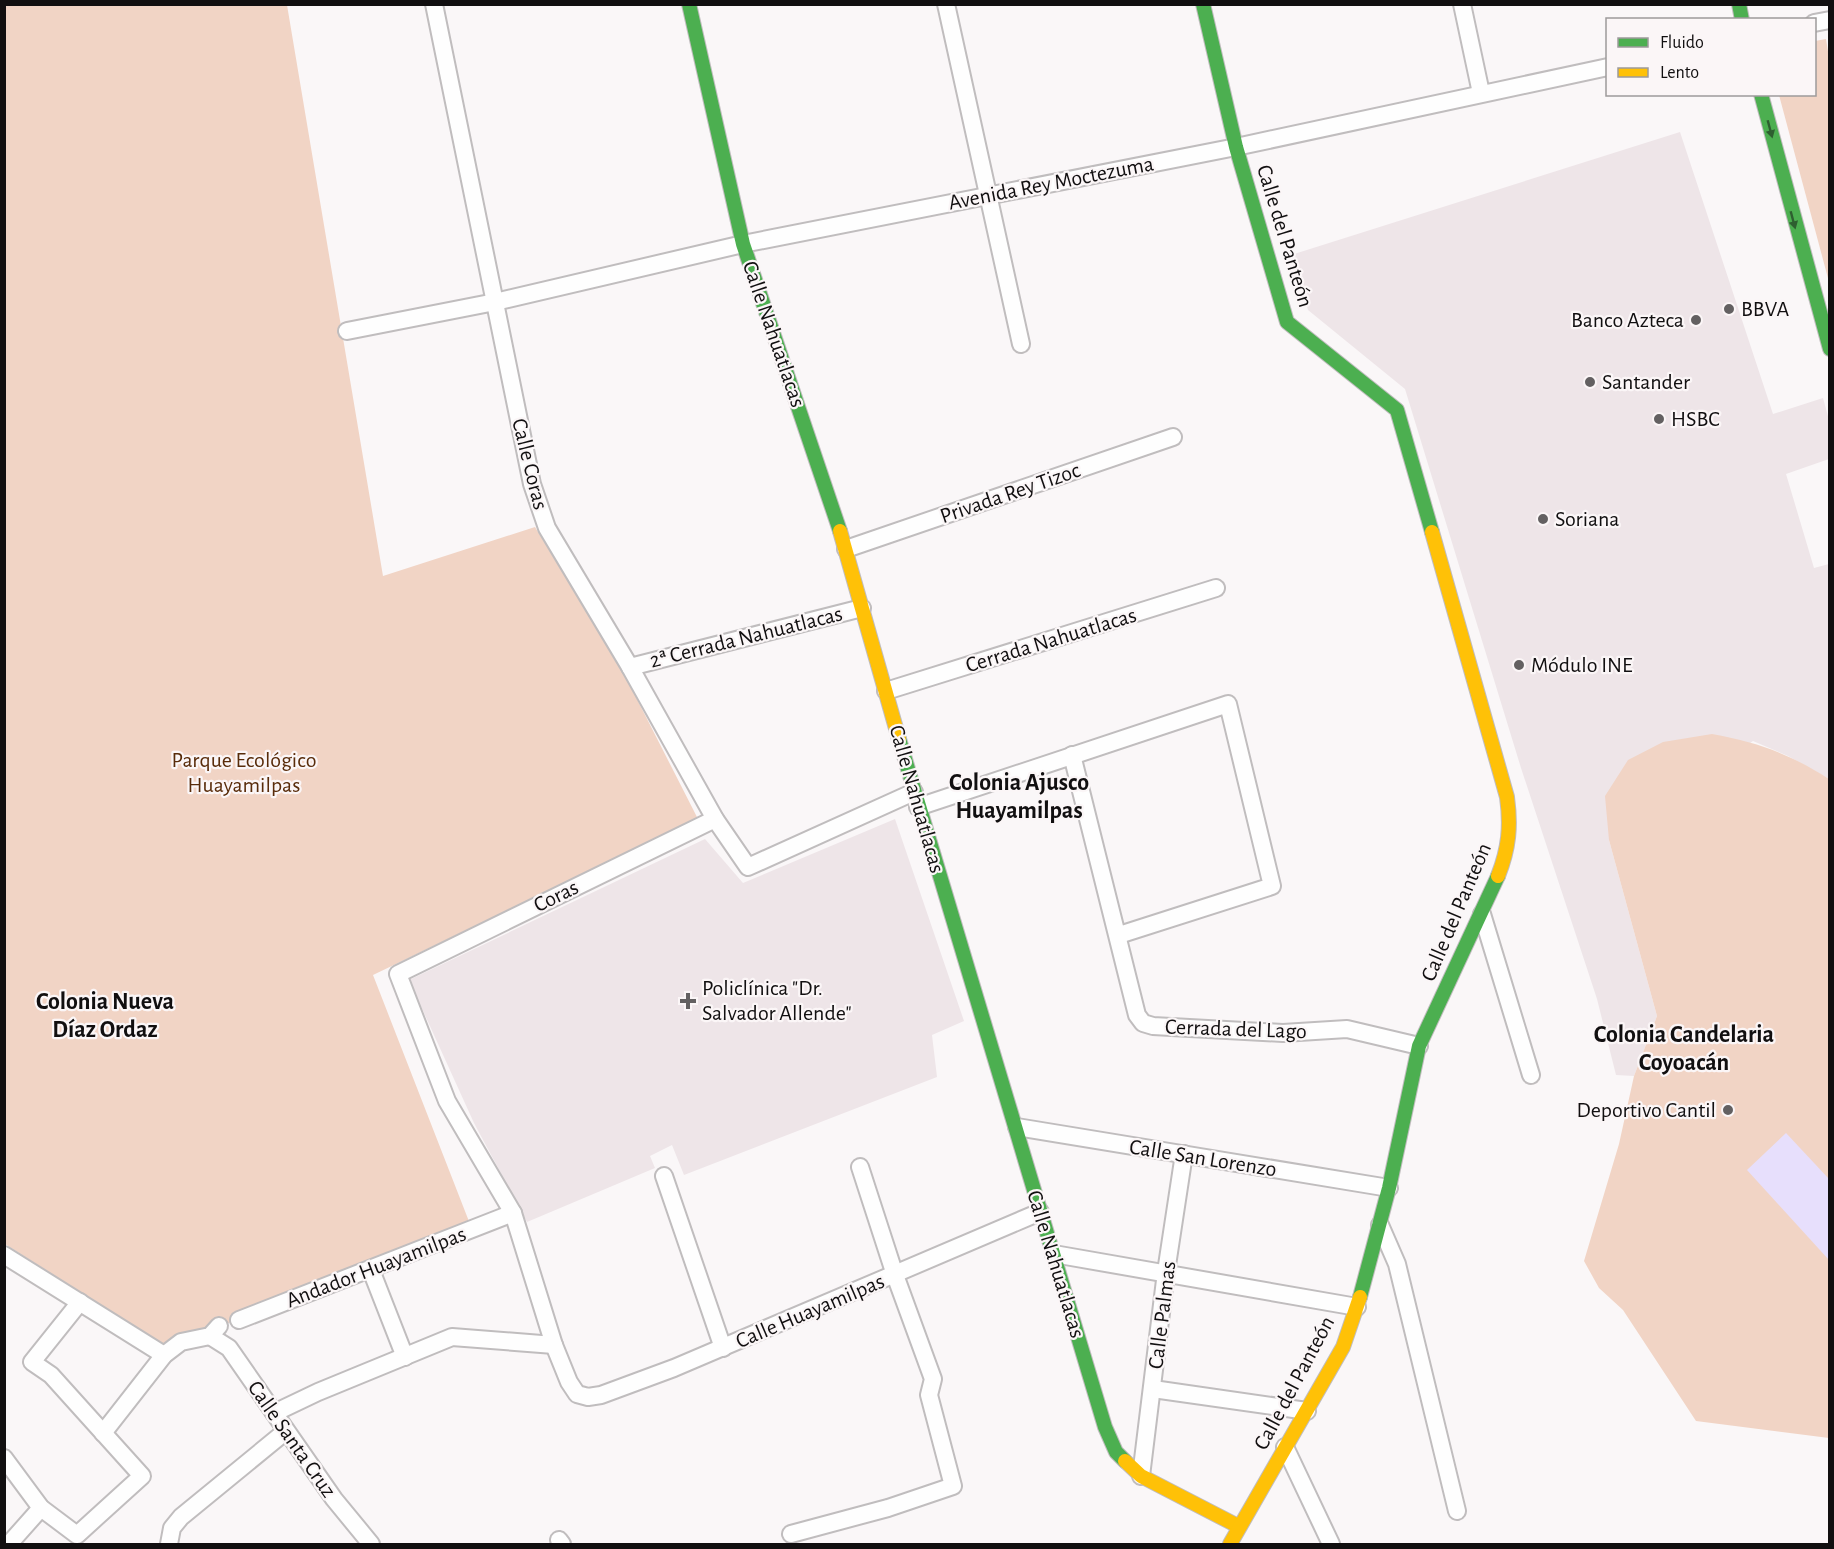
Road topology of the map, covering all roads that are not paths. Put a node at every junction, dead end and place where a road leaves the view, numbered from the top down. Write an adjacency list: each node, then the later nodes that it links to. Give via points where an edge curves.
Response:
1 (434, 4): 12 (street, Calle Coras)
2 (689, 4): 11 (street, Calle Nahuatlacas)
3 (946, 4): 10 (street)
4 (1203, 4): 9 (street, Calle del Panteón)
5 (1462, 4): 7 (street)
6 (1606, 67): 7 (street, Avenida Rey Moctezuma)
7 (1481, 93): 9 (street, Avenida Rey Moctezuma)
8 (1762, 96): 15 (street, one-way to 15)
9 (1236, 147): 10 (street, Avenida Rey Moctezuma); 25 (street, Calle del Panteón, via 1287,322 1396,410 1507,797 1511,826 1507,854)
10 (988, 196): 11 (street, Avenida Rey Moctezuma); 14 (street)
11 (743, 244): 12 (street, Avenida Rey Moctezuma); 17 (street, Calle Nahuatlacas)
12 (495, 302): 13 (street, Avenida Rey Moctezuma); 20 (street, Calle Coras, via 532,484 547,528)
13 (347, 331)
14 (1021, 344)
15 (1830, 349)
16 (1173, 437): 17 (street, Privada Rey Tizoc)
17 (846, 549): 19 (street, Calle Nahuatlacas)
18 (1216, 588): 21 (street, Cerrada Nahuatlacas)
19 (862, 608): 20 (street, 2ª Cerrada Nahuatlacas); 21 (street, Calle Nahuatlacas)
20 (630, 667): 24 (street, Calle Coras)
21 (886, 691): 23 (street, Calle Nahuatlacas)
22 (1072, 755): 23 (street); 26 (street, Cerrada del Lago); 26 (street, via 1228,704 1272,886)
23 (916, 800): 24 (street, Calle Coras, via 748,867); 29 (street, Calle Nahuatlacas)
24 (715, 819): 35 (street, Coras, via 398,974 447,1101)
25 (1482, 914): 27 (street, Calle del Panteón); 28 (street)
26 (1119, 935): 27 (street, Cerrada del Lago, via 1137,1015 1143,1023 1283,1034 1347,1029)
27 (1419, 1046): 33 (street, Calle del Panteón)
28 (1531, 1075)
29 (1017, 1127): 30 (street, Calle San Lorenzo); 34 (street, Calle Nahuatlacas)
30 (1184, 1155): 33 (street, Calle San Lorenzo); 40 (street, Calle Palmas)
31 (860, 1167): 41 (street)
32 (664, 1176): 46 (street)
33 (1389, 1188): 36 (street, Calle del Panteón)
34 (1040, 1212): 37 (street, Calle Nahuatlacas); 41 (street, Calle Huayamilpas)
35 (513, 1213): 39 (street, Andador Huayamilpas); 45 (street)
36 (1380, 1225): 43 (street, Calle del Panteón); 58 (street, via 1397,1264)
37 (1054, 1254): 40 (street); 56 (street, Calle Nahuatlacas, via 1104,1427 1116,1452)
38 (4, 1255): 42 (street)
39 (371, 1270): 44 (street, Andador Huayamilpas); 48 (street)
40 (1166, 1272): 43 (street); 49 (street, Calle Palmas)
41 (895, 1275): 46 (street, Calle Huayamilpas); 60 (street, via 933,1380 929,1395 954,1486)
42 (80, 1302): 47 (street); 53 (street, via 32,1362 51,1374)
43 (1357, 1307): 50 (street, Calle del Panteón, via 1342,1347)
44 (238, 1320)
45 (554, 1345): 46 (street, Calle Huayamilpas, via 569,1382 577,1394 588,1397); 48 (street, via 452,1337)
46 (723, 1348)
47 (165, 1355): 51 (street, Calle Santa Cruz, via 182,1342 215,1331); 53 (street)
48 (405, 1357): 51 (street)
49 (1153, 1389): 50 (street); 56 (street, Calle Palmas)
50 (1307, 1411): 54 (street, Calle del Panteón)
51 (274, 1413): 52 (street, Calle Santa Cruz)
52 (286, 1431): 62 (street, via 181,1517 172,1528); 63 (street, Calle Santa Cruz)
53 (103, 1434): 57 (street, via 142,1476 77,1535)
54 (1285, 1446): 59 (street, Calle del Panteón); 65 (street)
55 (4, 1458): 57 (street)
56 (1141, 1476): 59 (street, Calle Nahuatlacas)
57 (41, 1508): 61 (street)
58 (1457, 1511)
59 (1238, 1526): 64 (street, Calle del Panteón)
60 (791, 1534)
61 (9, 1545)
62 (169, 1545)
63 (371, 1545)
64 (1230, 1545)
65 (1331, 1545)

